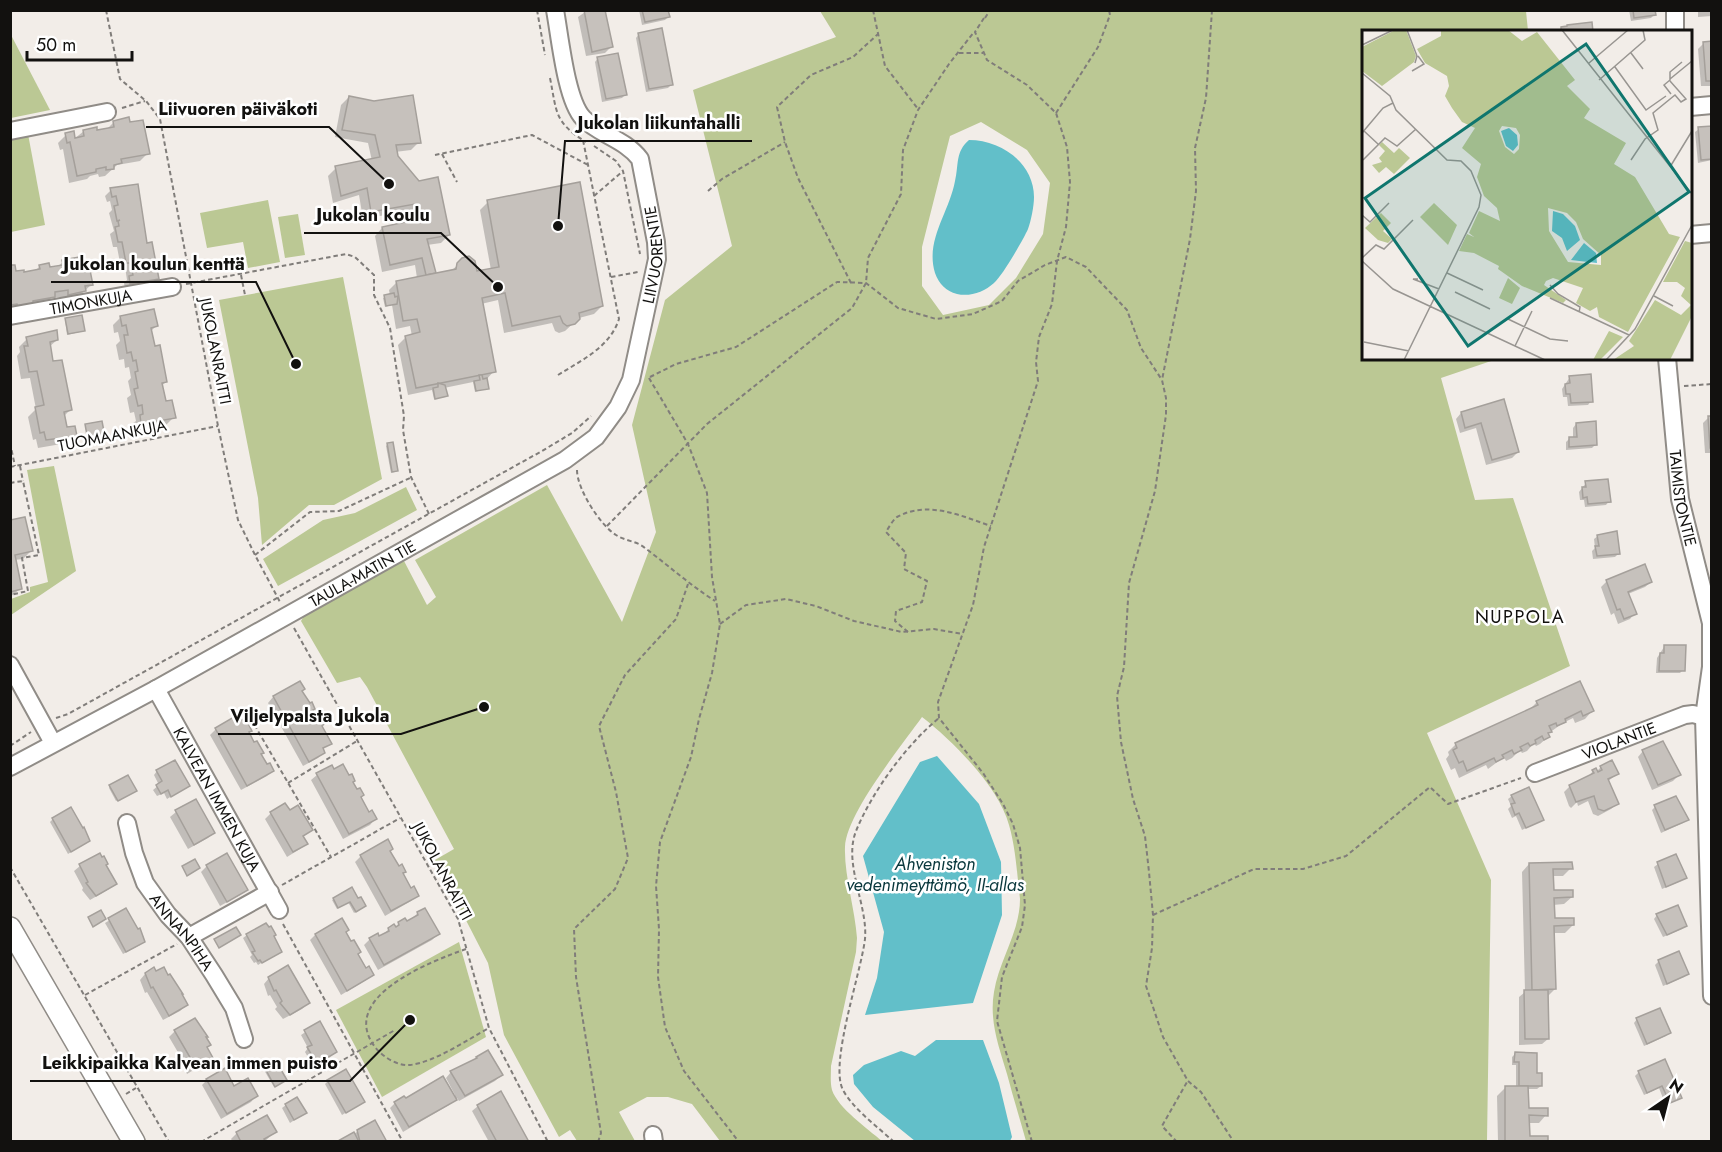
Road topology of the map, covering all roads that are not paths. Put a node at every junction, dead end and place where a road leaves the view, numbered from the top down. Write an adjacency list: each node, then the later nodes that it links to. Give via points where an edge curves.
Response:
1 (555, 10): 12 (street, LIIVUORENTIE, via 572,100 583,118 633,150 640,159 657,259)
2 (1675, 10): 3 (street)
3 (1675, 30)
4 (1712, 105): 5 (street)
5 (1692, 107)
6 (107, 112): 7 (street)
7 (10, 131)
8 (1712, 233): 9 (street)
9 (1692, 235)
10 (172, 287): 11 (street, TIMONKUJA)
11 (10, 316)
12 (644, 317): 15 (street, TAULA-MATIN TIE, via 631,380 618,407 596,437 578,452)
13 (1667, 360): 16 (street, TAIMISTONTIE, via 1680,499 1711,623)
14 (10, 665): 17 (street)
15 (156, 689): 17 (street, TAULA-MATIN TIE); 21 (street, KALVEAN IMMEN KUJA)
16 (1708, 718): 19 (street, VIOLANTIE, via 1685,715); 25 (street, TAIMISTONTIE)
17 (53, 743): 18 (street, TAULA-MATIN TIE)
18 (10, 767)
19 (1535, 773)
20 (128, 823): 24 (street, ANNANPIHA, via 145,884)
21 (270, 892): 22 (street, KALVEAN IMMEN KUJA); 24 (street)
22 (279, 910)
23 (10, 928): 28 (main road)
24 (189, 937): 27 (street, ANNANPIHA, via 234,1008)
25 (1711, 955): 26 (street, TAIMISTONTIE)
26 (1712, 996)
27 (244, 1039)
28 (134, 1142)

